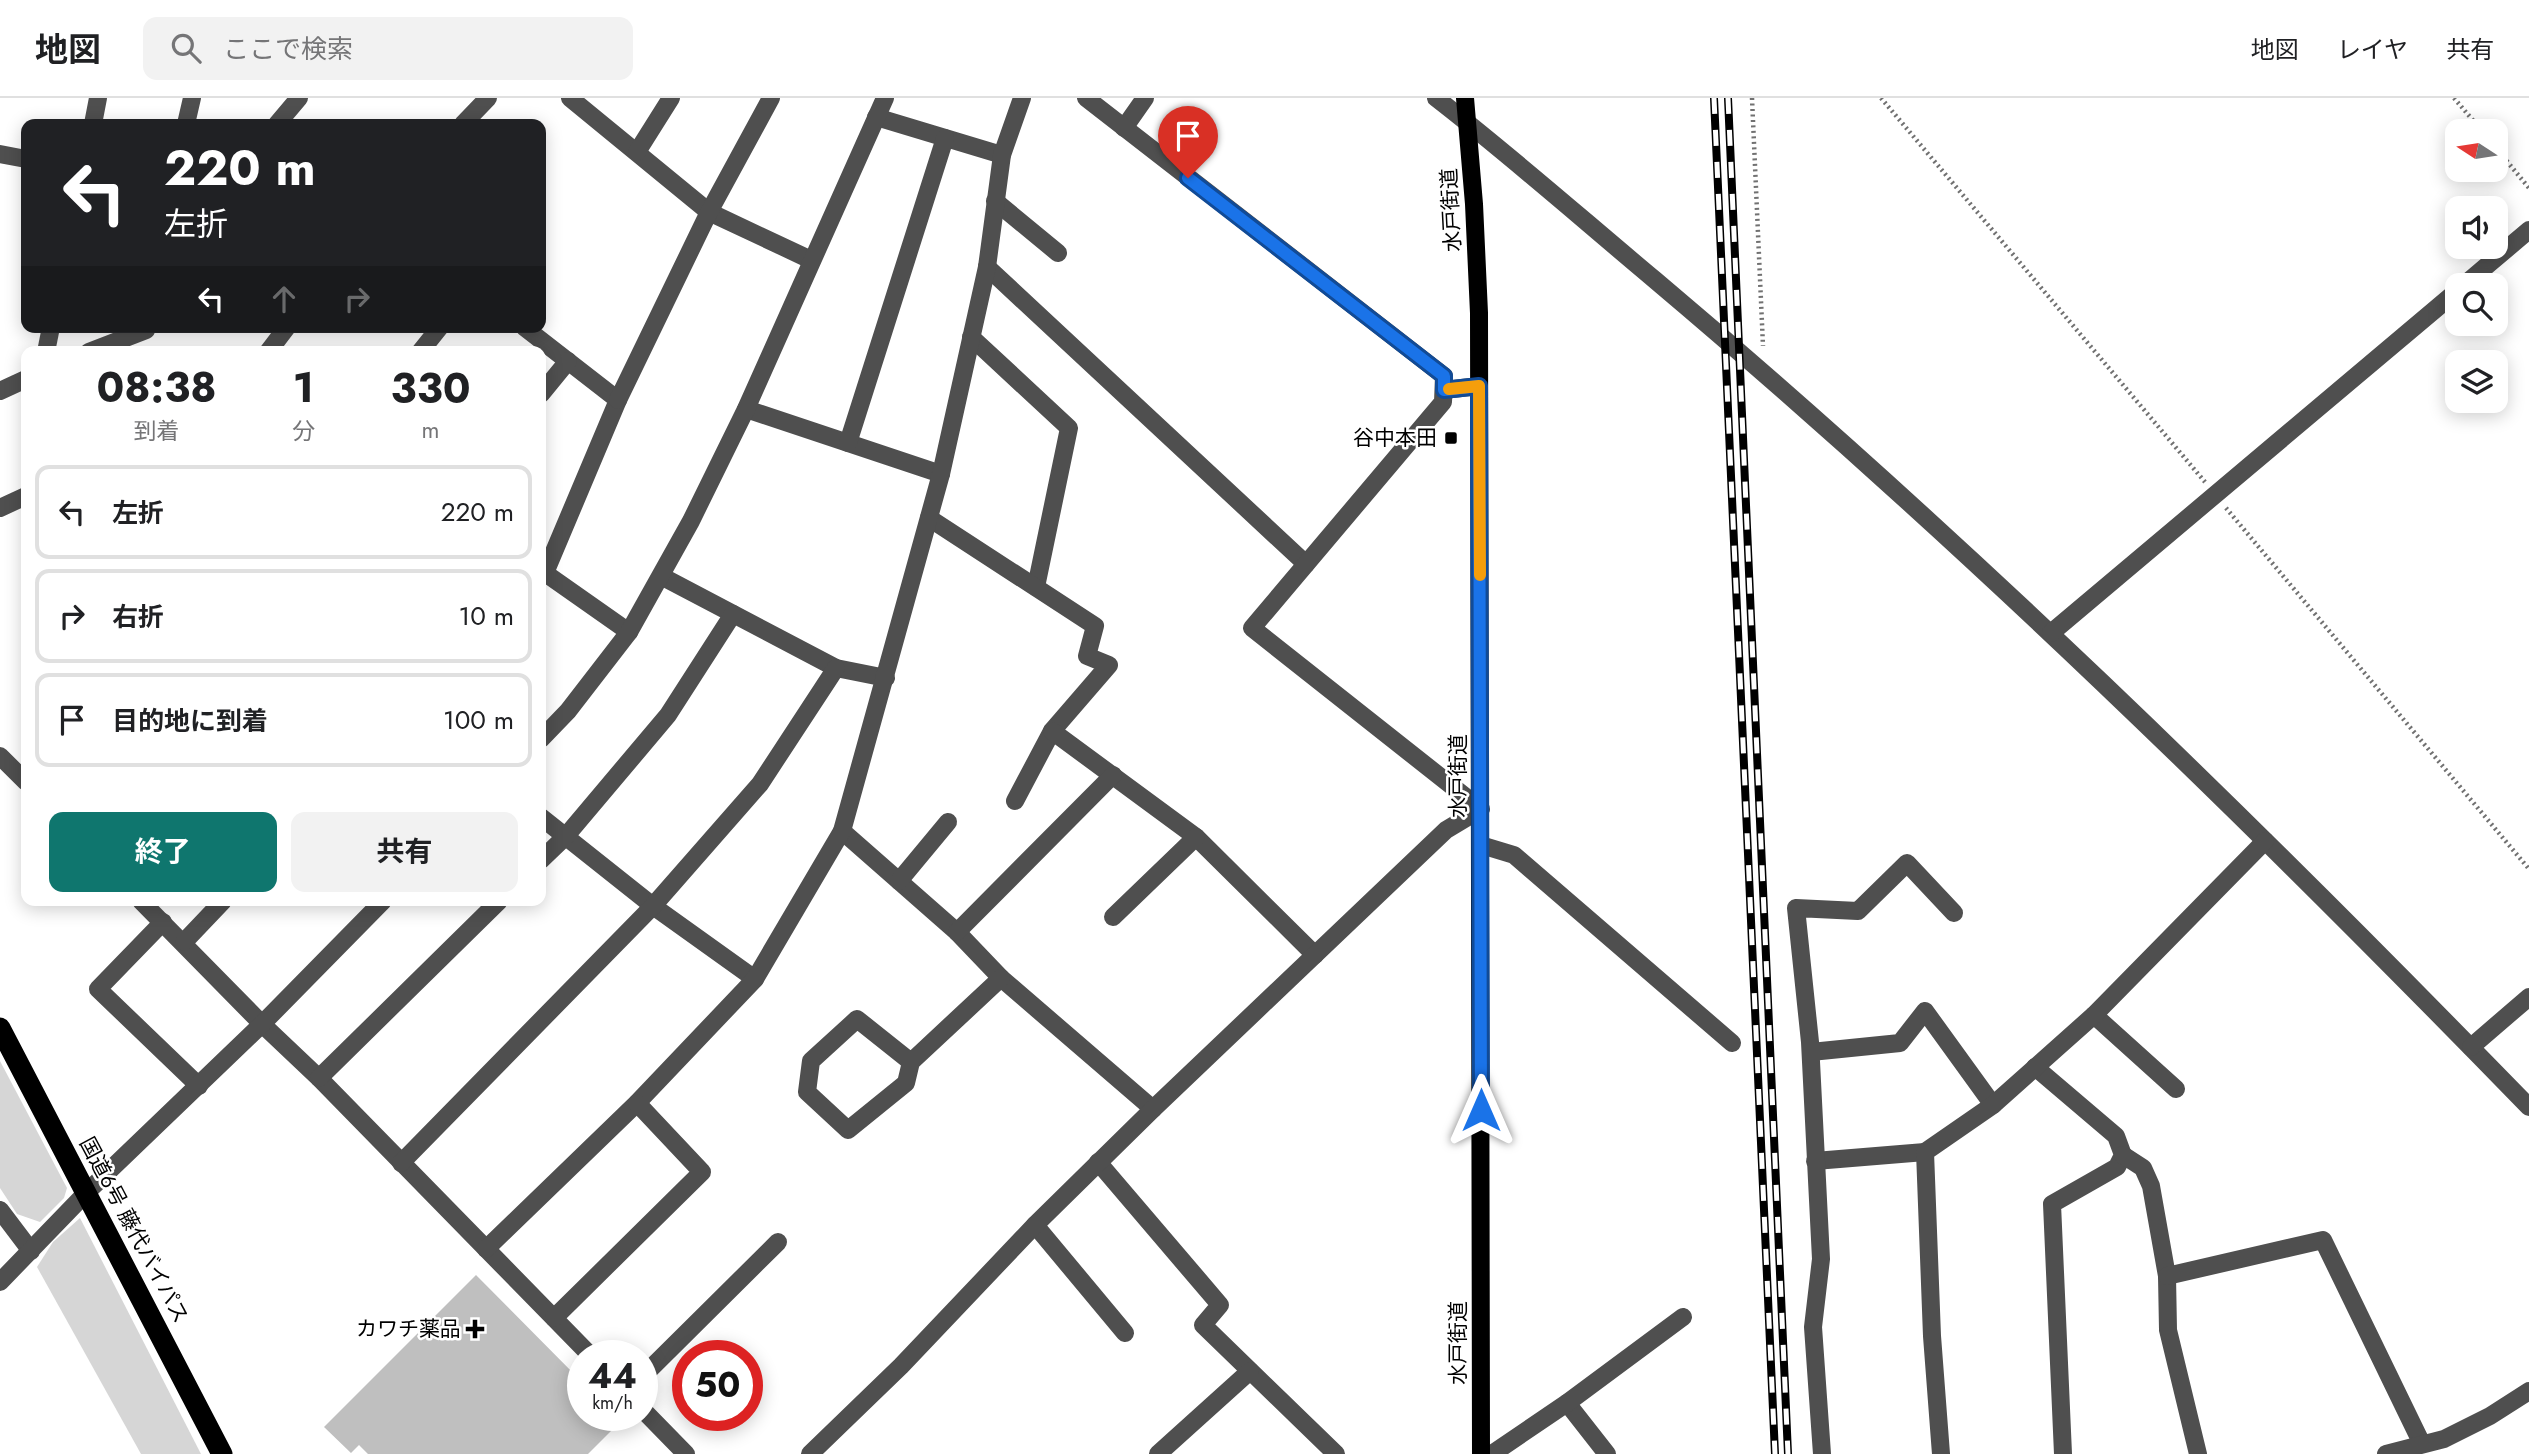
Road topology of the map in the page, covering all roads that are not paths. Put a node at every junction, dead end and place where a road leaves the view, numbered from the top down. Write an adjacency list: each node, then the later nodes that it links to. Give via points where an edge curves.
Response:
1 (98, 98): 15 (street)
2 (192, 98): 16 (street)
3 (299, 98): 17 (street)
4 (488, 98): 18 (street)
5 (570, 98): 22 (street)
6 (671, 98): 22 (street)
7 (771, 98): 27 (street)
8 (885, 98): 14 (street)
9 (1022, 98): 24 (street)
10 (1086, 98): 20 (street)
11 (1144, 98): 20 (street)
12 (1436, 98): 19 (street)
13 (1465, 98): 19 (main road, 水戸街道)
14 (876, 117): 21 (street); 30 (street)
15 (94, 119)
16 (187, 119)
17 (281, 119)
18 (468, 119)
19 (1468, 123): 40 (main road, 水戸街道); 58 (street, via 1764,372)
20 (1124, 128): 42 (street, via 1444,376)
21 (945, 138): 24 (street); 46 (street)
22 (637, 152): 27 (street)
23 (0, 154): 25 (street)
24 (1002, 155): 26 (street)
25 (21, 158)
26 (995, 201): 29 (street); 31 (street)
27 (709, 212): 30 (street); 44 (street)
28 (2529, 230): 32 (street)
29 (1058, 253)
30 (811, 260): 45 (street)
31 (986, 267): 36 (street); 52 (street)
32 (2477, 273)
33 (2445, 301): 58 (street)
34 (138, 333): 37 (street)
35 (532, 333): 38 (street)
36 (971, 337): 47 (street); 55 (street, via 1069,428)
37 (105, 346)
38 (568, 362): 41 (street); 44 (street)
39 (21, 381): 43 (street)
40 (1479, 386): 42 (street); 67 (main road, 水戸街道)
41 (546, 388)
42 (1444, 390): 52 (street, via 1443,402)
43 (0, 391)
44 (618, 400): 51 (street)
45 (746, 409): 46 (street); 54 (street)
46 (848, 443): 47 (street)
47 (941, 474): 50 (street)
48 (21, 498): 49 (street)
49 (0, 508)
50 (929, 518): 55 (street); 60 (street)
51 (546, 564)
52 (1306, 564): 67 (street, via 1252,628)
53 (546, 573): 57 (street)
54 (661, 576): 56 (street); 57 (street)
55 (1036, 587): 61 (street, via 1095,626 1087,656 1109,665)
56 (733, 614): 59 (street); 71 (street, via 668,715)
57 (629, 632): 62 (street)
58 (2051, 633): 73 (street)
59 (836, 667): 60 (street); 81 (street, via 760,784)
60 (886, 678): 70 (street)
61 (1052, 731): 65 (street); 66 (street)
62 (546, 734)
63 (0, 756): 64 (street)
64 (21, 774)
65 (1113, 775): 72 (street); 85 (street)
66 (1015, 801)
67 (1481, 809): 74 (main road, 水戸街道); 87 (street, via 1446,830)
68 (546, 821): 71 (street)
69 (948, 822): 76 (street)
70 (842, 831): 76 (street); 89 (street)
71 (566, 836): 75 (street); 81 (street)
72 (1196, 836): 83 (street); 87 (street)
73 (2265, 841): 91 (street); 95 (street)
74 (1481, 845): 94 (street, via 1514,856); 135 (main road, 水戸街道)
75 (546, 855)
76 (899, 881): 85 (street)
77 (146, 906): 84 (street)
78 (218, 906): 86 (street)
79 (378, 906): 92 (street)
80 (494, 906): 99 (street)
81 (653, 906): 89 (street); 110 (street)
82 (1954, 913): 96 (street, via 1908,863 1858,911 1796,908)
83 (1113, 918)
84 (163, 922): 86 (street); 100 (street, via 98,989)
85 (957, 932): 88 (street)
86 (184, 942): 92 (street)
87 (1315, 955): 105 (street)
88 (1000, 978): 97 (street); 105 (street)
89 (755, 979): 102 (street)
90 (2529, 997): 95 (street)
91 (2094, 1015): 98 (street); 101 (street)
92 (262, 1024): 99 (street); 100 (street)
93 (0, 1028): 111 (highway, 国道6号 藤代バイパス)
94 (1732, 1043)
95 (2471, 1048): 104 (street)
96 (1811, 1052): 103 (street, via 1900,1042 1925,1011); 108 (street)
97 (911, 1062): 97 (street, via 857,1019 811,1061 807,1092 848,1130 906,1083)
98 (2035, 1067): 103 (street); 107 (street, via 2116,1136)
99 (319, 1078): 110 (street)
100 (199, 1086): 111 (street)
101 (2176, 1089)
102 (637, 1103): 115 (street); 120 (street, via 702,1172)
103 (1993, 1105): 106 (street)
104 (2529, 1107)
105 (1153, 1109): 109 (street)
106 (1925, 1152): 108 (street); 139 (street)
107 (2123, 1155): 117 (street, via 2143,1168 2151,1186); 140 (street, via 2118,1167 2052,1204)
108 (1815, 1161): 138 (street, via 1821,1259 1813,1327)
109 (1098, 1162): 113 (street); 124 (street, via 1220,1305 1203,1325)
110 (401, 1163): 115 (street)
111 (87, 1192): 116 (street); 130 (highway, 国道6号 藤代バイパス)
112 (0, 1210): 116 (street)
113 (1035, 1224): 121 (street); 132 (street, via 901,1366)
114 (778, 1242): 123 (street)
115 (486, 1250): 120 (street)
116 (31, 1251): 118 (street)
117 (2167, 1276): 128 (street, via 2323,1240); 141 (street, via 2168,1330)
118 (0, 1282)
119 (1683, 1317): 126 (street)
120 (554, 1318): 122 (street)
121 (1125, 1334)
122 (575, 1340)
123 (658, 1361)
124 (1250, 1371): 133 (street); 134 (street)
125 (2529, 1391): 129 (street)
126 (1567, 1403): 136 (street); 137 (street)
127 (658, 1425): 131 (street)
128 (2422, 1444): 129 (street); 142 (street)
129 (2446, 1446)
130 (222, 1454)
131 (686, 1454)
132 (810, 1454)
133 (1158, 1454)
134 (1336, 1454)
135 (1481, 1454)
136 (1492, 1454)
137 (1607, 1454)
138 (1822, 1454)
139 (1941, 1454)
140 (2063, 1454)
141 (2198, 1454)
142 (2386, 1454)

